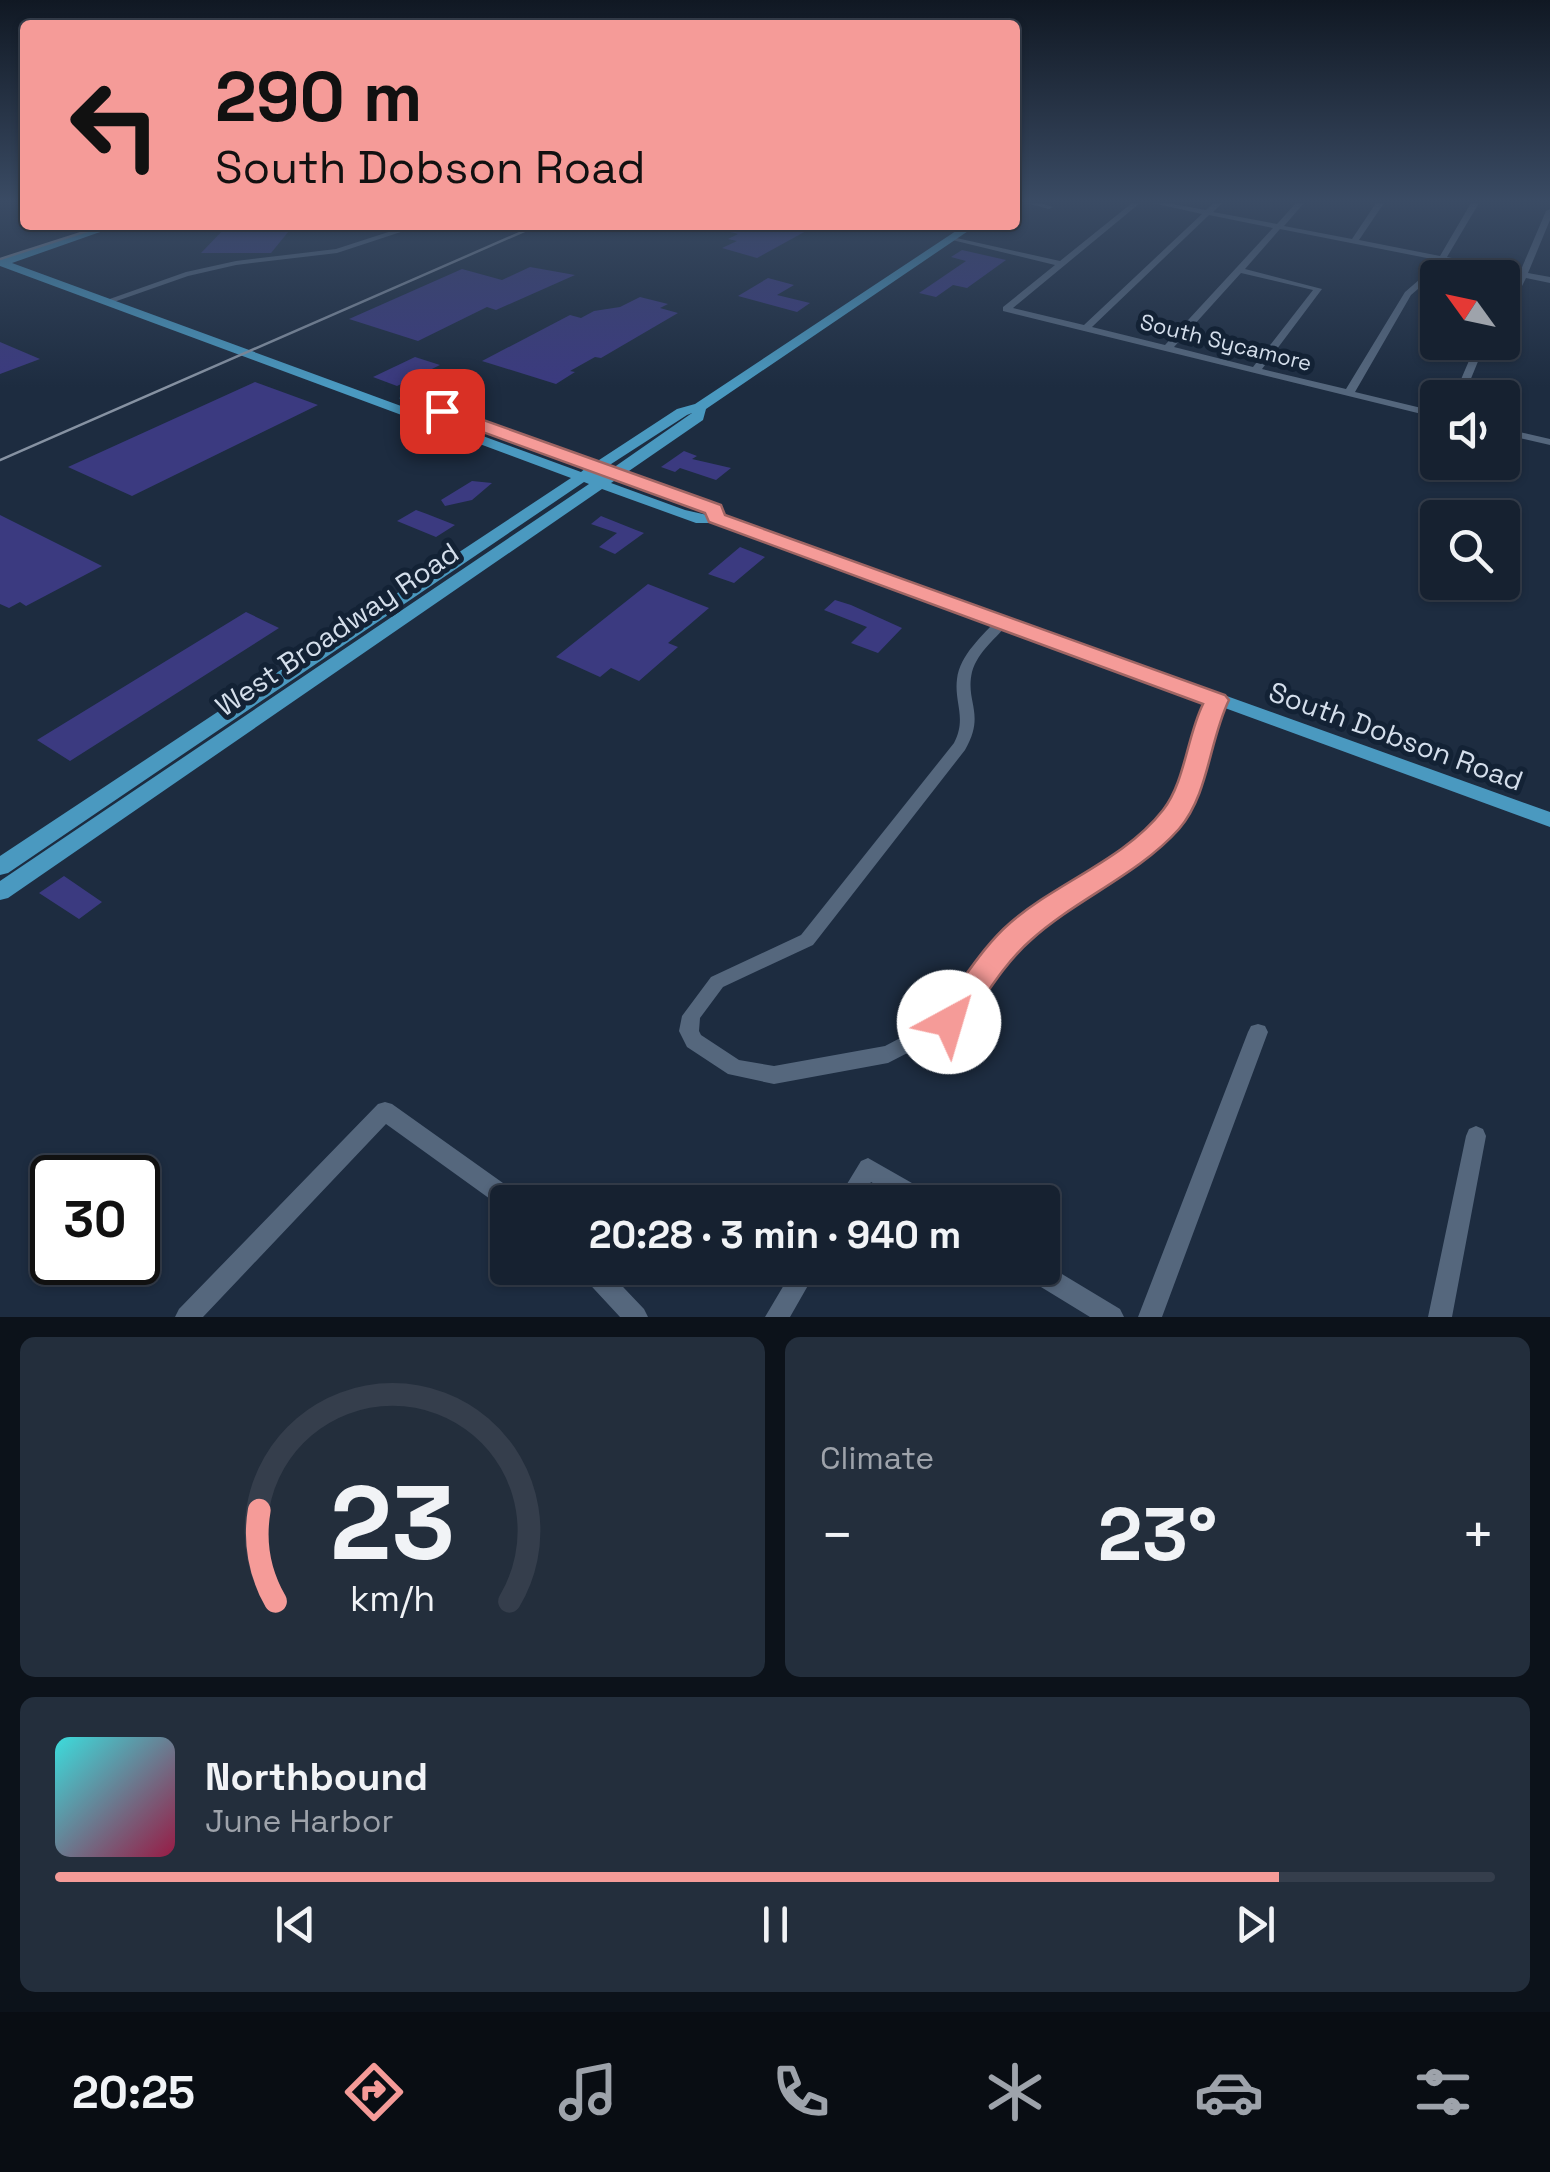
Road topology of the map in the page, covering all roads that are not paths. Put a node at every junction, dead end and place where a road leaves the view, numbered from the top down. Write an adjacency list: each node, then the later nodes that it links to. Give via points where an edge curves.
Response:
1 (22, 264): 16 (main road, South Dobson Road)
2 (27, 264): 15 (main road, South Dobson Road)
3 (232, 264): 15 (street)
4 (914, 264): 26 (main road, West Broadway Road, via 700,407 698,417)
5 (1062, 264): 19 (street, South Sycamore, via 1006,309)
6 (1154, 264): 19 (street)
7 (1245, 264): 11 (street)
8 (1438, 264): 22 (street, via 1408,294)
9 (1472, 264): 12 (street)
10 (1528, 264): 12 (street)
11 (1240, 270): 20 (street); 21 (street, via 1318,289)
12 (1524, 274): 13 (street); 14 (street)
13 (1520, 279)
14 (1550, 280)
15 (122, 296): 16 (street); 18 (main road, South Dobson Road)
16 (108, 301): 17 (main road, South Dobson Road)
17 (152, 317): 18 (main road); 26 (main road, South Dobson Road)
18 (185, 319): 26 (main road, South Dobson Road)
19 (1086, 328): 20 (street, South Sycamore)
20 (1168, 348): 21 (street, South Sycamore)
21 (1256, 370): 22 (street, South Sycamore)
22 (1349, 393): 23 (street, South Sycamore)
23 (1420, 411)
24 (1520, 435): 25 (street)
25 (1550, 442)
26 (599, 475): 27 (main road, South Dobson Road, via 701,520 716,518); 30 (main road, West Broadway Road); 31 (main road, West Broadway Road)
27 (1003, 621): 28 (main road, South Dobson Road); 28 (street, via 968,664 968,734 946,764 816,931 717,982 691,1016 694,1042 735,1068 778,1074 899,1049 949,1022 1018,932 1170,821 1184,802)
28 (1217, 700): 29 (main road, South Dobson Road)
29 (1550, 820)
30 (0, 867)
31 (0, 892)
32 (1258, 1032): 44 (street)
33 (1476, 1136): 45 (street)
34 (858, 1185): 35 (street, via 868,1168)
35 (896, 1185)
36 (490, 1186): 40 (street, via 385,1111)
37 (606, 1285): 41 (street)
38 (797, 1285): 42 (street)
39 (1059, 1285): 43 (street)
40 (186, 1317)
41 (636, 1317)
42 (777, 1317)
43 (1112, 1317)
44 (1150, 1317)
45 (1440, 1317)

